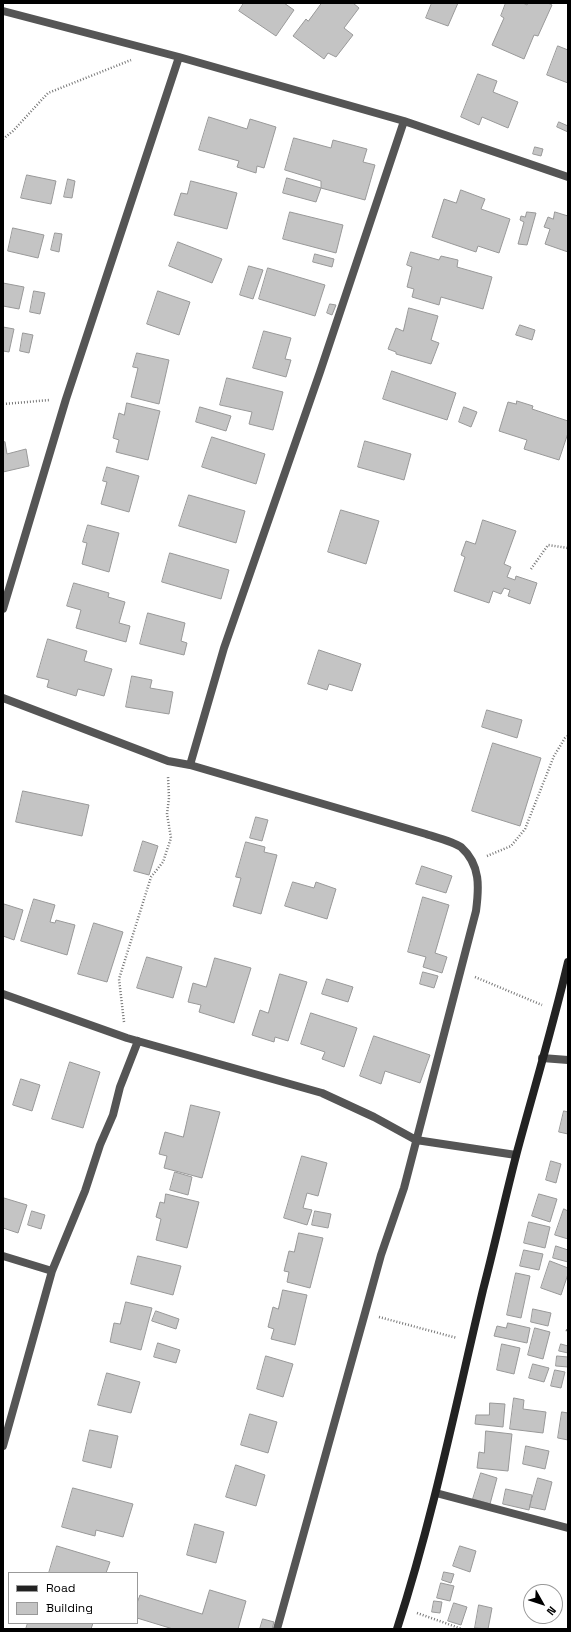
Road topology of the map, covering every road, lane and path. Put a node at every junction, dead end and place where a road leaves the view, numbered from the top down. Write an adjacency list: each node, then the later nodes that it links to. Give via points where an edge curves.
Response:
1 (3, 12): 2 (street)
2 (154, 51): 3 (street); 5 (path, via 48,93)
3 (179, 57): 4 (street); 7 (street)
4 (404, 121): 6 (street); 15 (street, via 224,648)
5 (3, 139)
6 (568, 176)
7 (66, 399): 8 (path); 11 (street)
8 (3, 404)
9 (568, 548): 10 (path, via 548,545)
10 (531, 569)
11 (3, 609)
12 (3, 698): 14 (street)
13 (568, 736): 16 (path, via 554,756 525,829 511,846)
14 (168, 761): 15 (street); 21 (path, via 167,814 170,838 163,862 151,877 119,979)
15 (190, 765): 16 (street, via 426,834 460,847)
16 (473, 862): 18 (street, via 479,885 476,911)
17 (568, 962): 20 (street)
18 (460, 970): 20 (path, via 541,1005); 25 (street)
19 (3, 994): 21 (street)
20 (558, 1006): 23 (street)
21 (126, 1038): 22 (street)
22 (138, 1041): 25 (street, via 322,1092); 28 (street, via 85,1192)
23 (542, 1058): 24 (street); 26 (street)
24 (568, 1060)
25 (416, 1140): 26 (street); 29 (street, via 404,1188)
26 (516, 1155): 30 (street)
27 (3, 1256): 28 (street)
28 (52, 1271): 31 (street)
29 (364, 1312): 30 (path); 35 (street)
30 (471, 1342): 32 (street)
31 (3, 1446)
32 (436, 1493): 33 (street); 34 (street)
33 (568, 1528)
34 (404, 1609): 36 (street); 37 (path)
35 (277, 1629)
36 (397, 1629)
37 (462, 1629)

